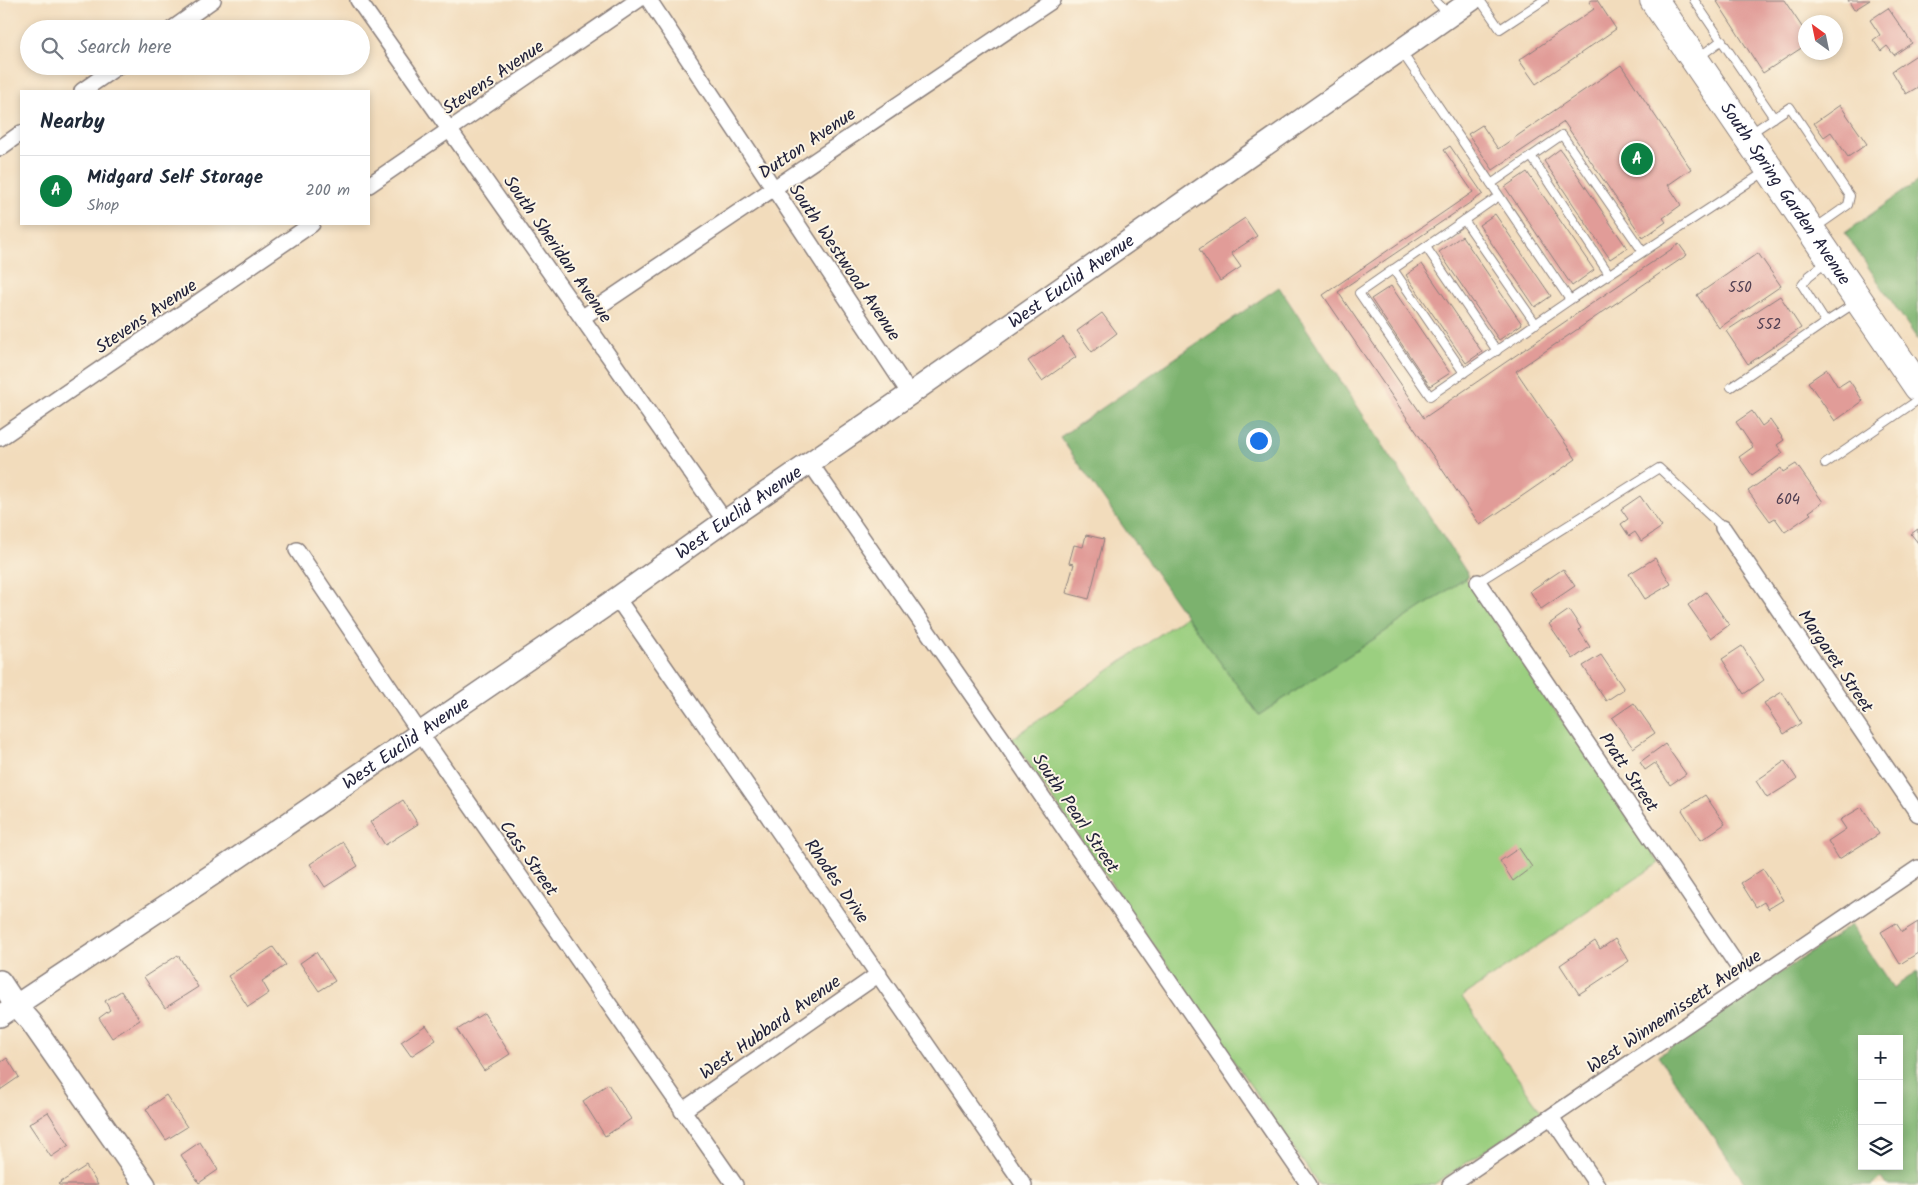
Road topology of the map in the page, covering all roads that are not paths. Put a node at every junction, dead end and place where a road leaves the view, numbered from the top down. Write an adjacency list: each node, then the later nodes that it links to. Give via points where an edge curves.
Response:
1 (213, 0): 13 (street)
2 (358, 0): 20 (street, South Sheridan Avenue)
3 (638, 0): 20 (street, Stevens Avenue)
4 (650, 0): 28 (street, South Westwood Avenue)
5 (1053, 0): 28 (street, Dutton Avenue)
6 (1435, 0): 12 (lane)
7 (1472, 0): 12 (street, West Euclid Avenue)
8 (1480, 0): 9 (lane, via 1500,29)
9 (1544, 0)
10 (1654, 0): 16 (highway, South Spring Garden Avenue)
11 (1694, 0): 14 (lane)
12 (1449, 16): 15 (street, West Euclid Avenue)
13 (185, 20)
14 (1722, 40): 16 (lane); 19 (lane)
15 (1400, 49): 27 (lane); 47 (street, West Euclid Avenue)
16 (1695, 59): 22 (highway, South Spring Garden Avenue)
17 (105, 75): 18 (street)
18 (83, 90)
19 (1774, 118): 22 (lane); 32 (lane, via 1790,107 1850,196 1848,205)
20 (450, 129): 26 (street, Stevens Avenue); 40 (street, South Sheridan Avenue)
21 (20, 135): 23 (street)
22 (1747, 136): 25 (highway, South Spring Garden Avenue)
23 (0, 148)
24 (1531, 156): 27 (lane); 34 (lane, via 1562,135); 37 (lane)
25 (1769, 168): 32 (highway, South Spring Garden Avenue); 34 (lane)
26 (370, 184)
27 (1491, 184): 29 (lane)
28 (774, 188): 40 (street, Dutton Avenue); 47 (street, South Westwood Avenue)
29 (1499, 196): 30 (lane); 38 (lane)
30 (1464, 220): 33 (lane); 42 (lane)
31 (311, 225): 49 (street, Stevens Avenue)
32 (1812, 230): 35 (highway, South Spring Garden Avenue)
33 (1426, 246): 36 (lane); 43 (lane)
34 (1643, 252): 37 (lane)
35 (1831, 259): 39 (highway, South Spring Garden Avenue); 41 (lane, via 1802,285)
36 (1393, 269): 44 (lane); 44 (lane, via 1359,293 1430,396)
37 (1609, 274): 38 (lane)
38 (1570, 300): 42 (lane)
39 (1859, 300): 41 (lane); 46 (highway, South Spring Garden Avenue)
40 (583, 317): 52 (street, South Sheridan Avenue)
41 (1826, 322): 45 (lane)
42 (1536, 324): 43 (lane)
43 (1497, 351): 44 (lane)
44 (1464, 373)
45 (1731, 387)
46 (1918, 387)
47 (910, 394): 50 (street, West Euclid Avenue)
48 (1918, 400): 51 (lane)
49 (0, 438)
50 (810, 463): 52 (street, West Euclid Avenue); 69 (street, South Pearl Street)
51 (1825, 464)
52 (725, 521): 56 (street, West Euclid Avenue)
53 (1723, 528): 55 (lane, via 1659,468); 58 (street, Margaret Street)
54 (297, 550): 57 (street, Cass Street)
55 (1478, 582): 62 (street, Pratt Street)
56 (618, 598): 57 (street, West Euclid Avenue); 60 (street, Rhodes Drive)
57 (420, 733): 63 (street, West Euclid Avenue); 64 (street, Cass Street)
58 (1918, 814)
59 (1918, 868): 62 (street, West Winnemissett Avenue)
60 (879, 974): 64 (street, West Hubbard Avenue); 68 (street, Rhodes Drive)
61 (0, 981): 63 (street)
62 (1749, 982): 65 (street, West Winnemissett Avenue)
63 (8, 1011): 66 (street, via 31,1022)
64 (682, 1111): 67 (street, Cass Street)
65 (1551, 1117): 70 (street, West Winnemissett Avenue); 71 (street)
66 (145, 1185)
67 (735, 1185)
68 (1024, 1185)
69 (1309, 1185)
70 (1450, 1185)
71 (1597, 1185)

